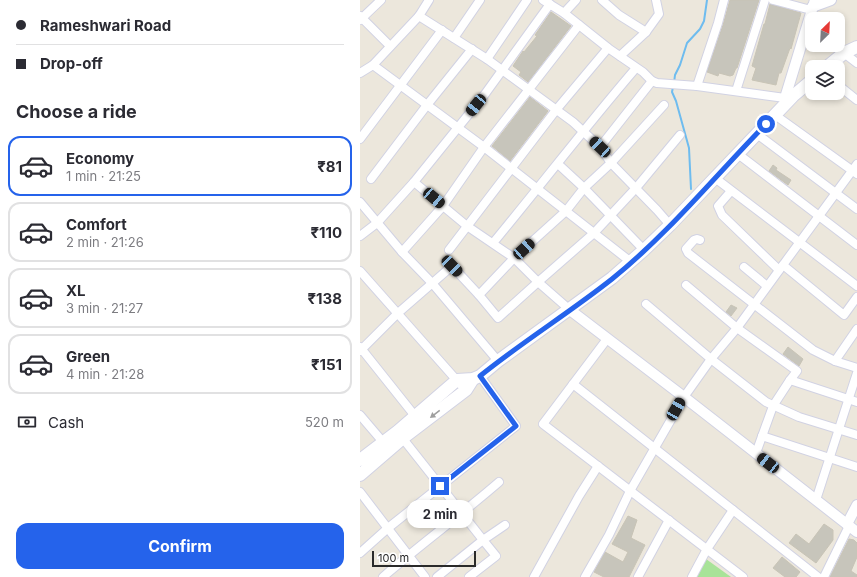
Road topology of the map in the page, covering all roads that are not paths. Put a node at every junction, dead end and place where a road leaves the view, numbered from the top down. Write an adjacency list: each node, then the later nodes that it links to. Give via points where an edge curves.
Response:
1 (381, 0): 16 (street)
2 (429, 0): 15 (street)
3 (480, 0): 20 (street)
4 (527, 0): 27 (street)
5 (576, 0): 14 (street)
6 (602, 0): 19 (street, via 619,15)
7 (656, 0): 19 (street, via 659,14)
8 (724, 0): 36 (street)
9 (765, 0): 39 (street)
10 (773, 0): 13 (street)
11 (831, 0): 13 (street)
12 (547, 2): 14 (street); 32 (street)
13 (813, 6): 42 (street)
14 (564, 13): 17 (street)
15 (419, 16): 18 (street); 21 (street)
16 (361, 18): 21 (street)
17 (579, 25): 22 (street); 38 (street)
18 (442, 30): 20 (street); 35 (street)
19 (646, 32): 26 (street)
20 (454, 38): 24 (street)
21 (390, 46): 30 (street)
22 (608, 48): 26 (street); 45 (street)
23 (857, 48): 25 (main road)
24 (472, 49): 27 (street); 43 (street)
25 (844, 53): 28 (main road); 29 (street)
26 (620, 56): 31 (street)
27 (487, 59): 32 (street)
28 (836, 60)
29 (857, 63)
30 (373, 65): 33 (street); 35 (street)
31 (636, 68): 34 (street); 48 (street)
32 (502, 70): 38 (street); 47 (street)
33 (360, 73)
34 (652, 81): 36 (street); 53 (street)
35 (401, 85): 43 (street); 51 (street)
36 (697, 86): 39 (street)
37 (805, 86): 42 (main road)
38 (529, 90): 45 (street); 52 (street)
39 (736, 91): 42 (street)
40 (845, 91): 41 (street)
41 (857, 100)
42 (786, 101): 46 (main road)
43 (427, 105): 47 (street); 60 (street)
44 (664, 105): 55 (street)
45 (556, 110): 48 (street); 57 (street)
46 (775, 115): 49 (main road); 58 (street)
47 (457, 127): 52 (street); 61 (street)
48 (582, 131): 53 (street); 56 (street)
49 (757, 134): 54 (main road); 66 (street)
50 (680, 135): 63 (street)
51 (360, 139)
52 (484, 147): 57 (street); 68 (street)
53 (600, 147): 55 (street)
54 (738, 154): 59 (main road); 72 (street)
55 (611, 163): 62 (street); 63 (street)
56 (558, 164): 62 (street); 64 (street)
57 (512, 169): 64 (street); 75 (street)
58 (855, 169): 66 (street)
59 (715, 178): 65 (street); 74 (main road)
60 (371, 179)
61 (414, 182): 68 (street); 73 (street)
62 (584, 188): 70 (street); 71 (street)
63 (636, 188): 71 (street); 74 (street)
64 (537, 189): 70 (street); 79 (street)
65 (731, 191): 80 (street); 88 (street, via 718,206 722,215)
66 (835, 193): 69 (street); 72 (street)
67 (360, 202): 73 (street)
68 (443, 206): 75 (street); 84 (street)
69 (857, 209)
70 (566, 211): 76 (street); 85 (street)
71 (611, 215): 76 (street); 83 (street)
72 (818, 216): 80 (street); 81 (street)
73 (377, 223): 77 (street); 84 (street)
74 (670, 225): 83 (main road)
75 (467, 226): 79 (street); 82 (street)
76 (594, 233): 86 (street); 90 (street)
77 (360, 236)
78 (700, 240): 98 (street, via 697,239 690,244 686,250 688,253)
79 (494, 243): 85 (street)
80 (800, 243): 88 (street); 94 (street)
81 (857, 245)
82 (449, 250)
83 (644, 250): 86 (main road)
84 (402, 252): 91 (street)
85 (514, 258): 90 (street); 95 (street)
86 (630, 262): 99 (main road)
87 (744, 267): 93 (street)
88 (781, 267): 93 (street); 96 (street, via 844,314)
89 (360, 271): 100 (street)
90 (538, 282): 95 (street, via 498,318); 99 (street)
91 (432, 283): 95 (street, via 452,266); 100 (street); 106 (street)
92 (686, 285): 101 (street)
93 (767, 286): 98 (street)
94 (857, 286)
95 (479, 295)
96 (857, 297)
97 (646, 304): 105 (street)
98 (754, 305): 101 (street); 107 (street, via 813,350)
99 (570, 310): 103 (street); 106 (main road)
100 (398, 313): 104 (street); 111 (street)
101 (737, 328): 105 (street); 112 (street, via 797,371)
102 (857, 329): 107 (street)
103 (607, 339): 113 (street); 115 (street)
104 (361, 349): 120 (street)
105 (711, 359): 115 (street); 118 (street)
106 (498, 361): 110 (main road)
107 (835, 361): 108 (street)
108 (857, 368)
109 (857, 373): 116 (street)
110 (476, 378): 111 (main road); 114 (main road); 134 (street, via 516,426)
111 (457, 380): 114 (street); 120 (main road)
112 (790, 380): 116 (street); 118 (street)
113 (573, 384): 126 (street); 130 (street, via 543,424)
114 (466, 390): 122 (main road, one-way to 122)
115 (684, 396): 126 (street); 127 (street)
116 (848, 399): 117 (street); 121 (street)
117 (857, 402)
118 (773, 406): 121 (street, via 799,418); 124 (street)
119 (360, 415): 125 (street)
120 (415, 416): 122 (main road)
121 (839, 430): 123 (street); 128 (street)
122 (400, 434): 125 (main road); 132 (main road); 134 (street)
123 (857, 435)
124 (762, 436): 127 (street); 128 (street)
125 (383, 442): 129 (main road)
126 (654, 448): 135 (street); 139 (street)
127 (756, 453): 137 (street)
128 (829, 458): 131 (street); 137 (street)
129 (360, 460)
130 (598, 466): 135 (street); 153 (street)
131 (857, 467)
132 (360, 475)
133 (499, 482): 140 (street)
134 (440, 486): 140 (street); 144 (street)
135 (630, 491): 141 (street); 154 (street)
136 (360, 492): 144 (street)
137 (816, 500): 143 (street)
138 (857, 505): 143 (street)
139 (733, 510): 146 (street); 158 (street)
140 (462, 514): 145 (street); 148 (street)
141 (669, 520): 146 (street); 155 (street)
142 (505, 525): 145 (street)
143 (851, 527): 159 (street)
144 (388, 528): 147 (street); 148 (street)
145 (483, 540): 151 (street); 152 (street, via 496,556)
146 (706, 549): 156 (street); 157 (street)
147 (360, 553)
148 (408, 555): 149 (street); 150 (street)
149 (383, 577)
150 (425, 577)
151 (437, 577)
152 (469, 577)
153 (534, 577)
154 (585, 577)
155 (638, 577)
156 (692, 577)
157 (743, 577)
158 (818, 577)
159 (824, 577)

